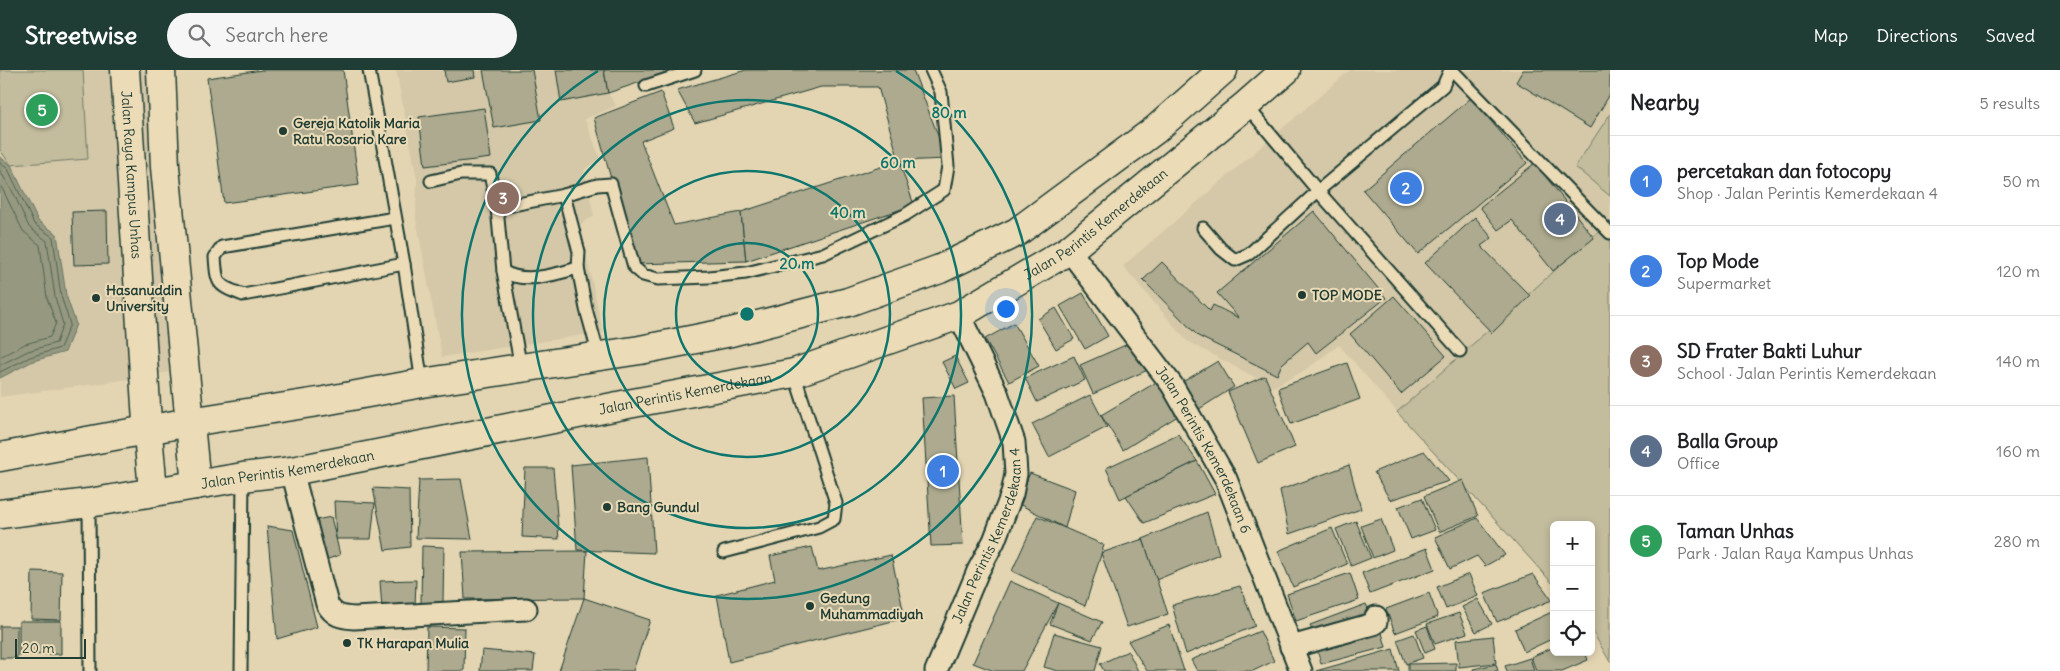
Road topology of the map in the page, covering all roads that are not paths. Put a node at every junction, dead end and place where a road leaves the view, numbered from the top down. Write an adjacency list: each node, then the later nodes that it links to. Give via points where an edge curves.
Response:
1 (125, 70): 29 (main road, Jalan Raya Kampus Unhas)
2 (160, 70): 28 (main road)
3 (369, 70): 15 (lane)
4 (695, 70): 9 (lane)
5 (931, 70): 13 (lane, via 941,92 946,138 948,166 944,190 904,215 823,254 746,273 658,279 643,275 634,267 611,184)
6 (1223, 70): 24 (main road, via 1155,130 1017,232 940,269 848,302 731,332)
7 (1286, 70): 10 (main road, Jalan Perintis Kemerdekaan)
8 (1451, 70): 12 (lane, via 1443,86); 17 (lane)
9 (646, 86)
10 (1246, 105): 12 (lane); 18 (main road, Jalan Perintis Kemerdekaan)
11 (431, 181): 14 (lane, via 461,174 490,174)
12 (1318, 191): 16 (lane, via 1250,254 1235,260); 23 (lane)
13 (564, 194): 14 (lane); 20 (lane, via 578,252)
14 (497, 208): 21 (lane)
15 (395, 218): 19 (lane); 19 (lane, via 222,247 214,257 216,278 223,287 243,295)
16 (1203, 228)
17 (1610, 233)
18 (1069, 250): 22 (main road, Jalan Perintis Kemerdekaan); 40 (street, Jalan Perintis Kemerdekaan 6, via 1172,386 1226,479)
19 (404, 264): 27 (lane)
20 (578, 268): 21 (lane, via 522,279); 24 (lane)
21 (503, 272): 25 (lane)
22 (960, 315): 26 (main road, Jalan Perintis Kemerdekaan); 43 (street, Jalan Perintis Kemerdekaan 4, via 997,393 1014,442 1016,474 994,541)
23 (1460, 351)
24 (600, 356): 25 (main road)
25 (521, 368): 27 (main road)
26 (794, 373): 31 (main road, Jalan Perintis Kemerdekaan); 37 (lane, via 836,504 834,519 819,527)
27 (422, 383): 28 (main road)
28 (190, 422): 29 (main road); 33 (main road)
29 (148, 429): 30 (main road); 34 (main road, Jalan Raya Kampus Unhas)
30 (0, 457)
31 (292, 471): 32 (main road, Jalan Perintis Kemerdekaan); 38 (street, via 332,613 354,618)
32 (243, 477): 33 (main road, Jalan Perintis Kemerdekaan); 42 (lane)
33 (196, 485): 34 (main road, Jalan Perintis Kemerdekaan)
34 (153, 491): 35 (main road, Jalan Perintis Kemerdekaan)
35 (89, 503): 36 (main road, Jalan Perintis Kemerdekaan); 41 (lane)
36 (0, 514)
37 (724, 552)
38 (526, 609)
39 (1376, 617): 40 (street, via 1372,624)
40 (1291, 647): 44 (street, Jalan Perintis Kemerdekaan 6)
41 (90, 671)
42 (241, 671)
43 (936, 671)
44 (1301, 671)

